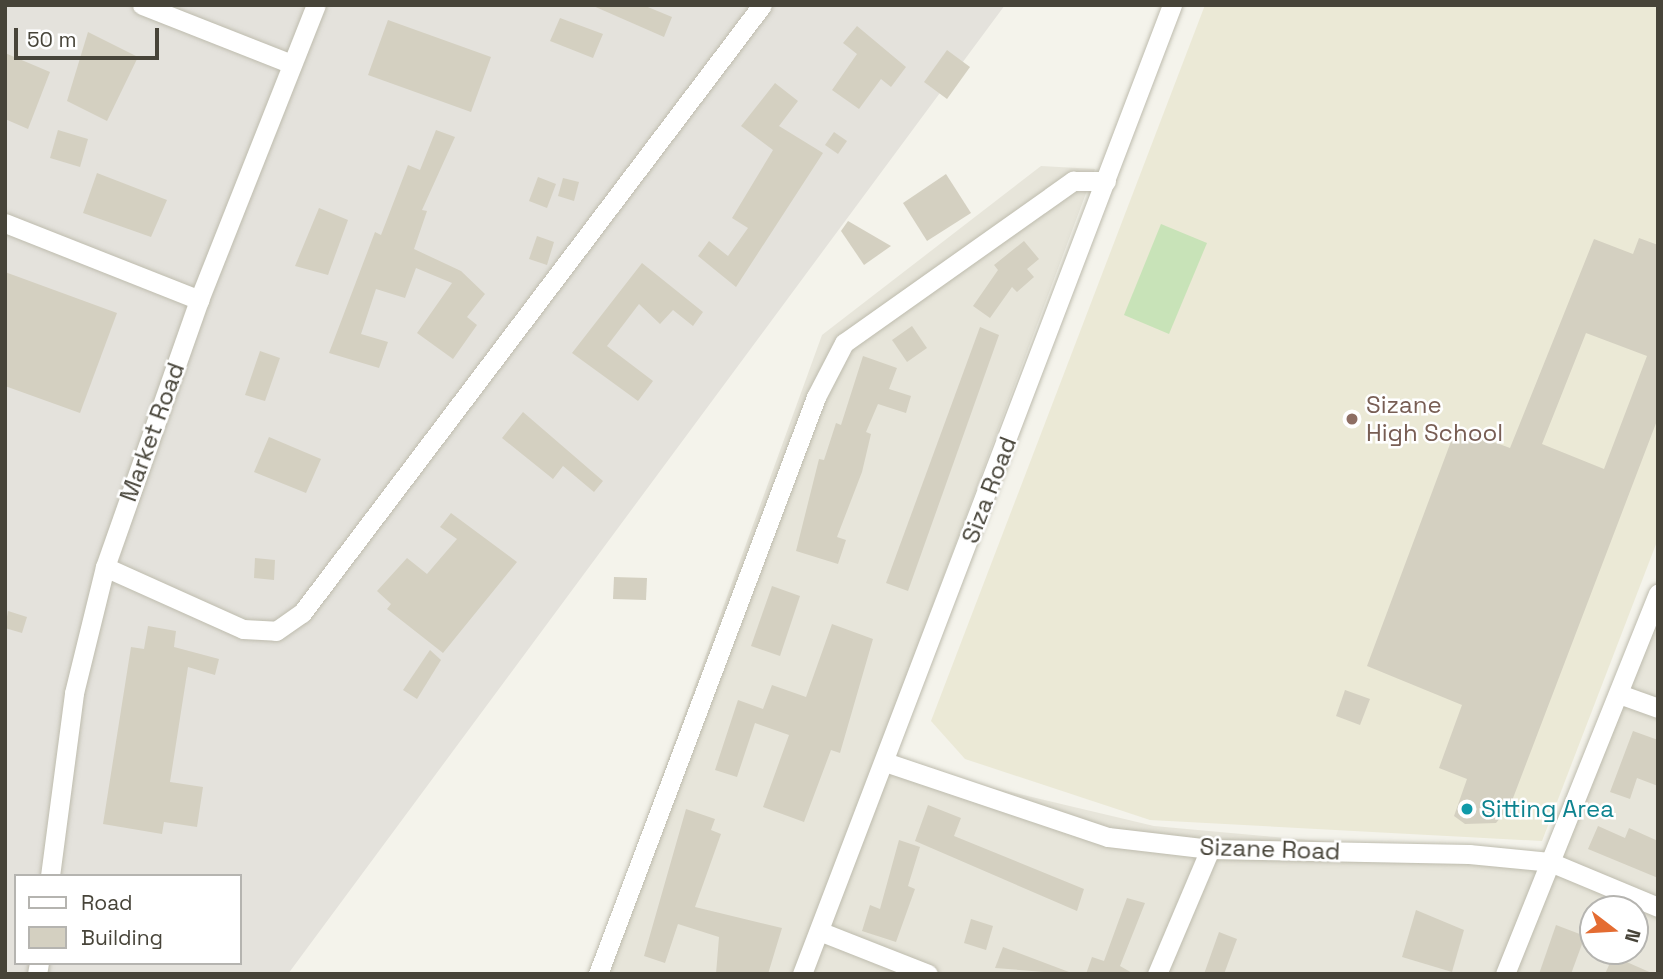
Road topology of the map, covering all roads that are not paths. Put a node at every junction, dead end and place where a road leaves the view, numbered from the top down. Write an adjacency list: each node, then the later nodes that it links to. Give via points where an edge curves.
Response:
1 (142, 5): 5 (street)
2 (316, 5): 5 (street, Market Road)
3 (762, 5): 9 (street, via 302,613 276,631 243,629)
4 (1172, 5): 6 (street, Siza Road)
5 (292, 64): 8 (street, Market Road)
6 (1106, 181): 13 (street, Siza Road); 19 (street, via 1073,181 844,343 816,397)
7 (5, 223): 8 (street)
8 (199, 300): 9 (street, Market Road)
9 (105, 567): 16 (street, Market Road, via 74,693)
10 (1658, 594): 11 (street)
11 (1619, 694): 12 (street); 15 (street)
12 (1658, 708)
13 (885, 762): 14 (street, Sizane Road, via 1079,830); 18 (street, Siza Road)
14 (1210, 849): 15 (street, Sizane Road, via 1469,854); 22 (street)
15 (1550, 862): 17 (street, Sizane Road); 23 (street)
16 (50, 874)
17 (1658, 907)
18 (818, 932): 20 (street, Siza Road); 21 (street)
19 (598, 974)
20 (803, 974)
21 (928, 974)
22 (1157, 974)
23 (1505, 974)

